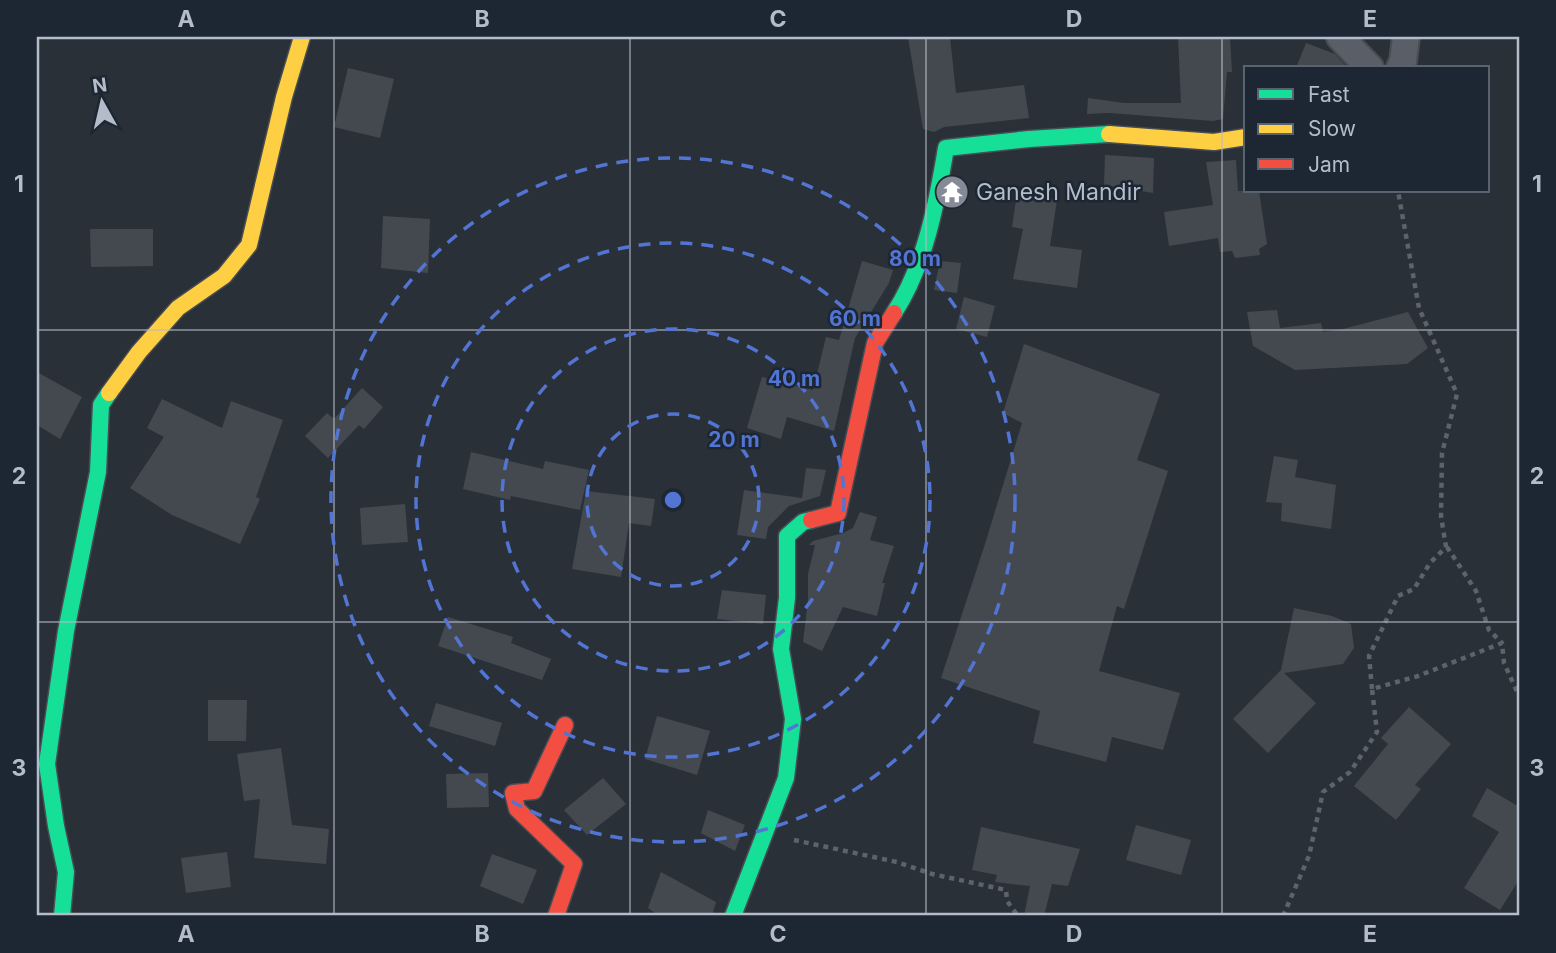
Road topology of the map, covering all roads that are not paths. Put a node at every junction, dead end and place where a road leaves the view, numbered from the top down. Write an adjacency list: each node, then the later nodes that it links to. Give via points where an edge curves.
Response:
1 (302, 37): 8 (street, via 249,245 225,276 178,308 101,405 98,472 66,631 47,764 66,872)
2 (1340, 37): 4 (street)
3 (1406, 37): 5 (street)
4 (1368, 66)
5 (1401, 66)
6 (1244, 137): 10 (street, via 1214,142 1109,134 946,148 937,201 908,292 874,344 838,513 803,522 787,536 781,649 793,719 786,778)
7 (565, 724): 9 (street, via 534,791 513,793 517,809 574,864)
8 (62, 916)
9 (556, 916)
10 (733, 916)

